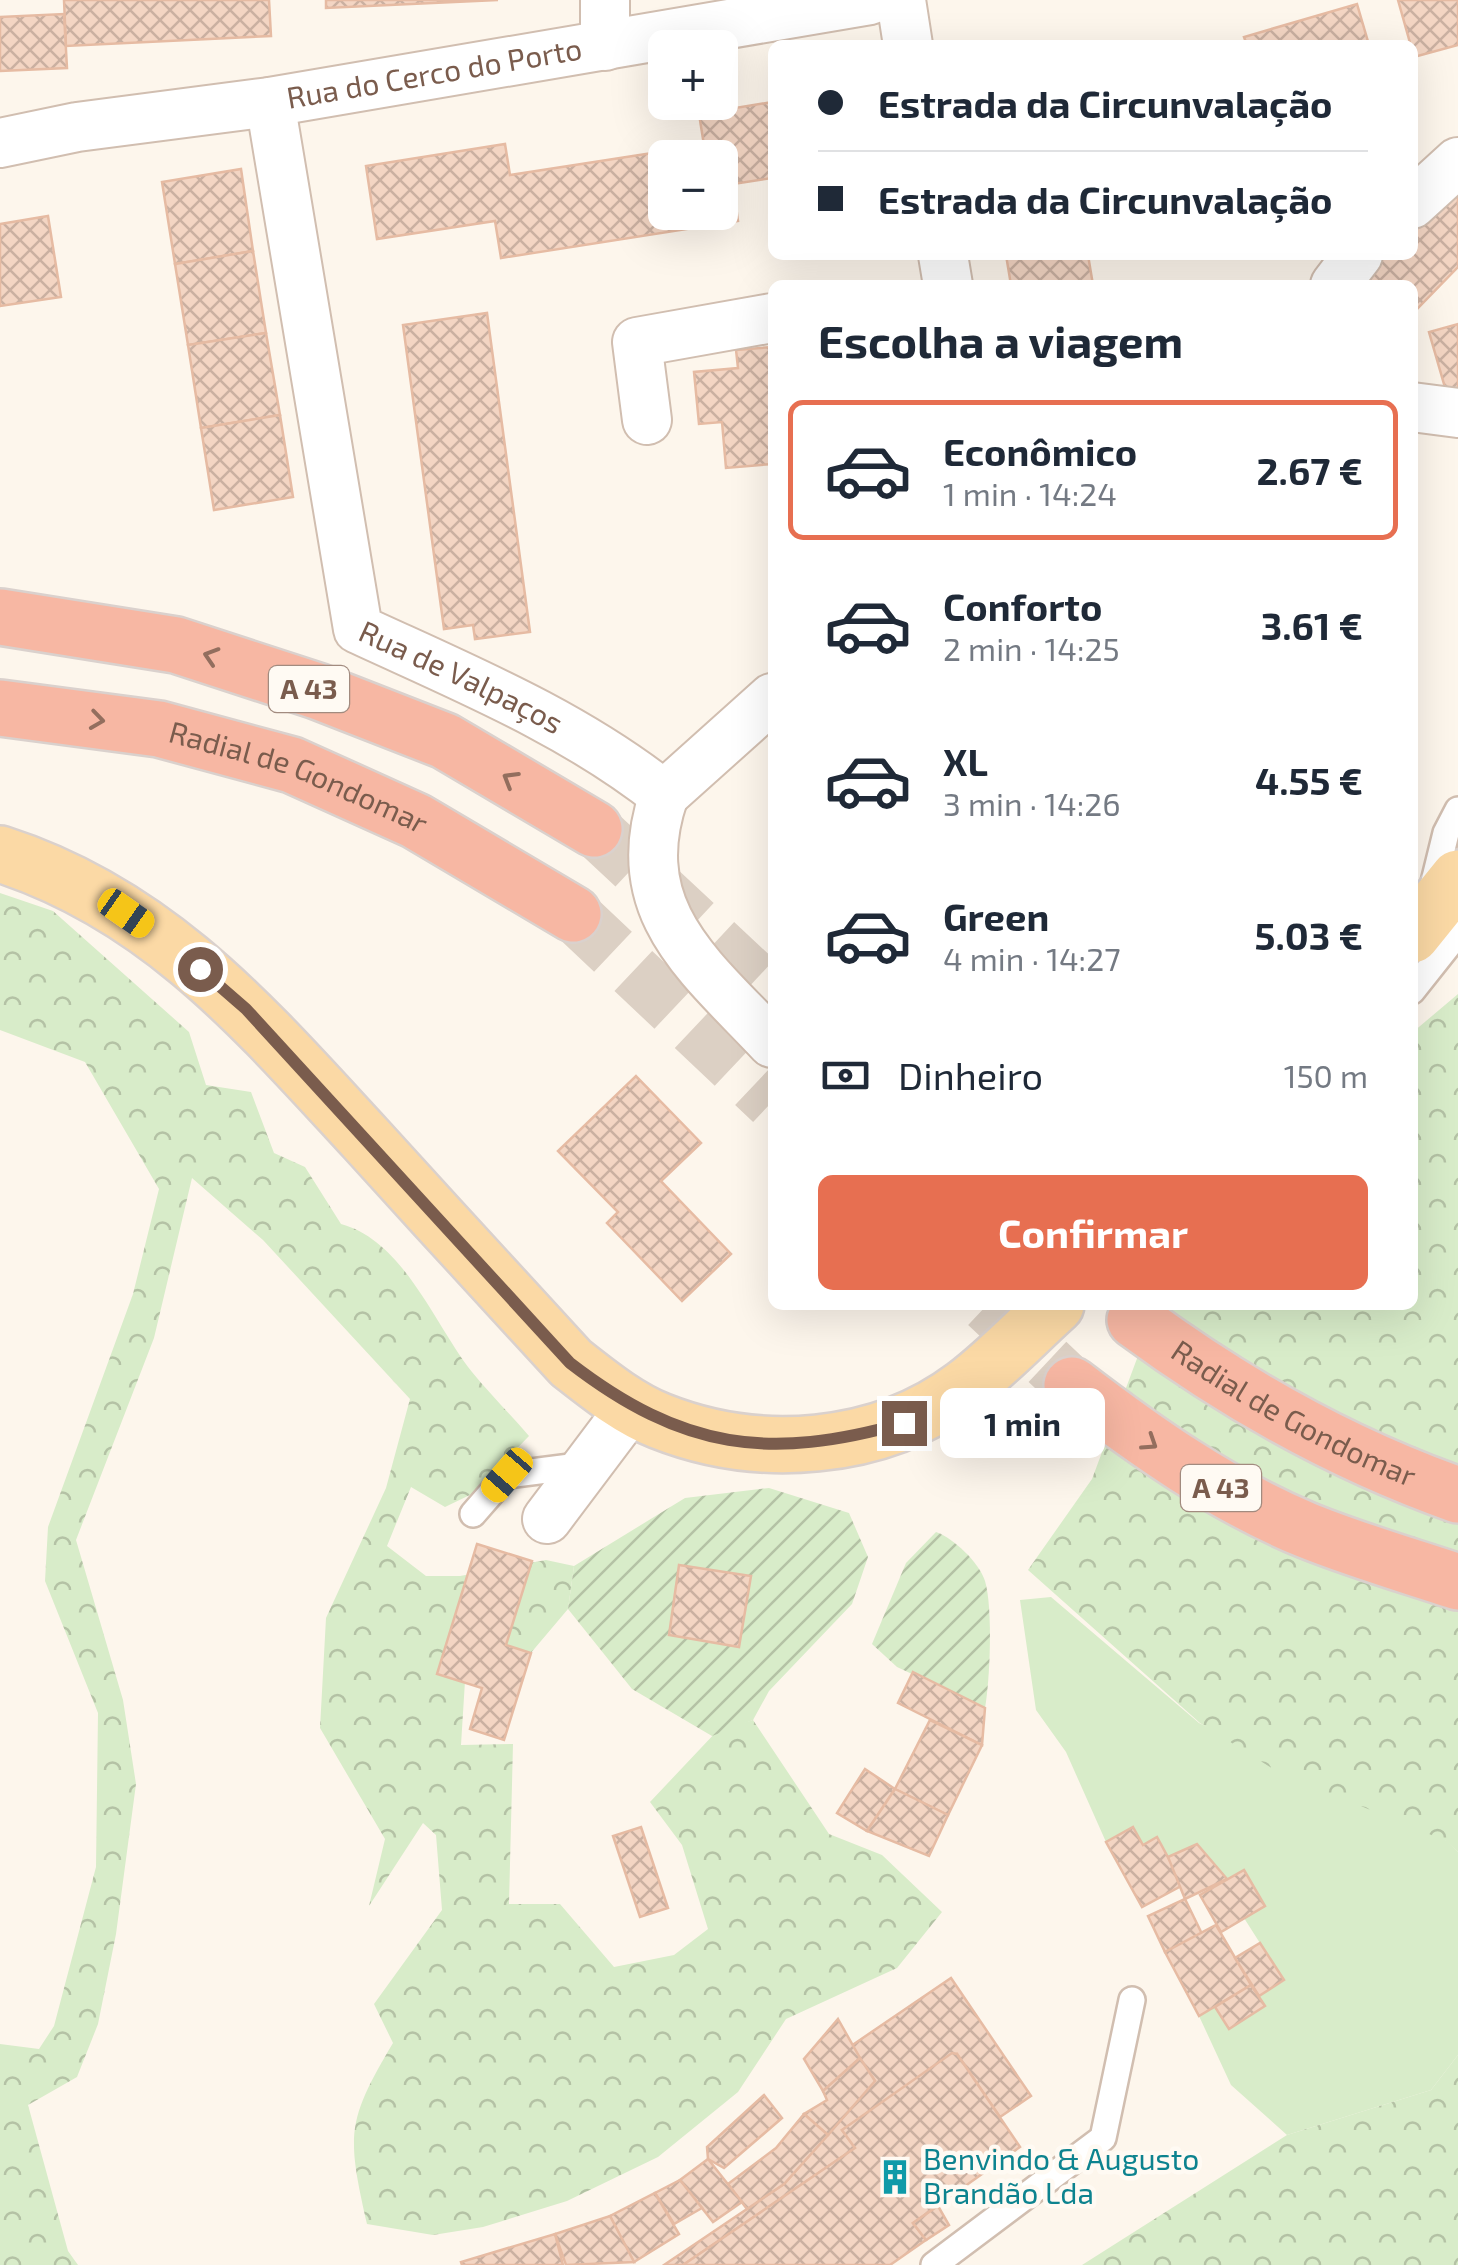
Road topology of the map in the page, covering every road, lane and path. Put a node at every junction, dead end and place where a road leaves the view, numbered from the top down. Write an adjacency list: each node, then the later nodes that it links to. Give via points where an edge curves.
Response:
1 (870, 0): 3 (street, Rua do Cerco do Porto)
2 (901, 0): 4 (street)
3 (605, 23): 5 (street, Rua do Cerco do Porto)
4 (907, 40)
5 (270, 102): 6 (street, Rua do Cerco do Porto); 18 (street, Rua de Valpaços, via 358,629 613,754)
6 (0, 143)
7 (1458, 162): 8 (street)
8 (1418, 199)
9 (1354, 260): 10 (street)
10 (1339, 280)
11 (768, 319): 14 (street, via 637,342)
12 (1418, 408): 13 (street)
13 (1458, 412)
14 (647, 420)
15 (0, 616): 20 (highway, A 43, one-way to 15, via 445,741 317,691 176,645)
16 (768, 702): 18 (street)
17 (0, 708): 22 (highway, Radial de Gondomar / A 43, one-way to 22, via 159,729 292,765 416,821)
18 (664, 795): 25 (street, via 651,858 656,898 686,950)
19 (1458, 810): 23 (lane, via 1435,872)
20 (594, 829)
21 (0, 854): 29 (main road, via 100,894 178,949 246,1009 570,1363)
22 (573, 914)
23 (1439, 916): 24 (lane)
24 (1418, 974)
25 (768, 1040)
26 (1050, 1310): 29 (main road, via 964,1388 904,1423 834,1442 706,1437)
27 (1135, 1320): 31 (highway, Radial de Gondomar, via 1261,1404)
28 (1072, 1385): 34 (highway, A 43, one-way to 34, via 1222,1488 1305,1530)
29 (632, 1406): 30 (street)
30 (592, 1464): 32 (lane, via 507,1475); 33 (street)
31 (1437, 1487)
32 (473, 1514)
33 (547, 1519)
34 (1458, 1582)
35 (1132, 2000): 36 (lane, via 1103,2138)
36 (934, 2265)

